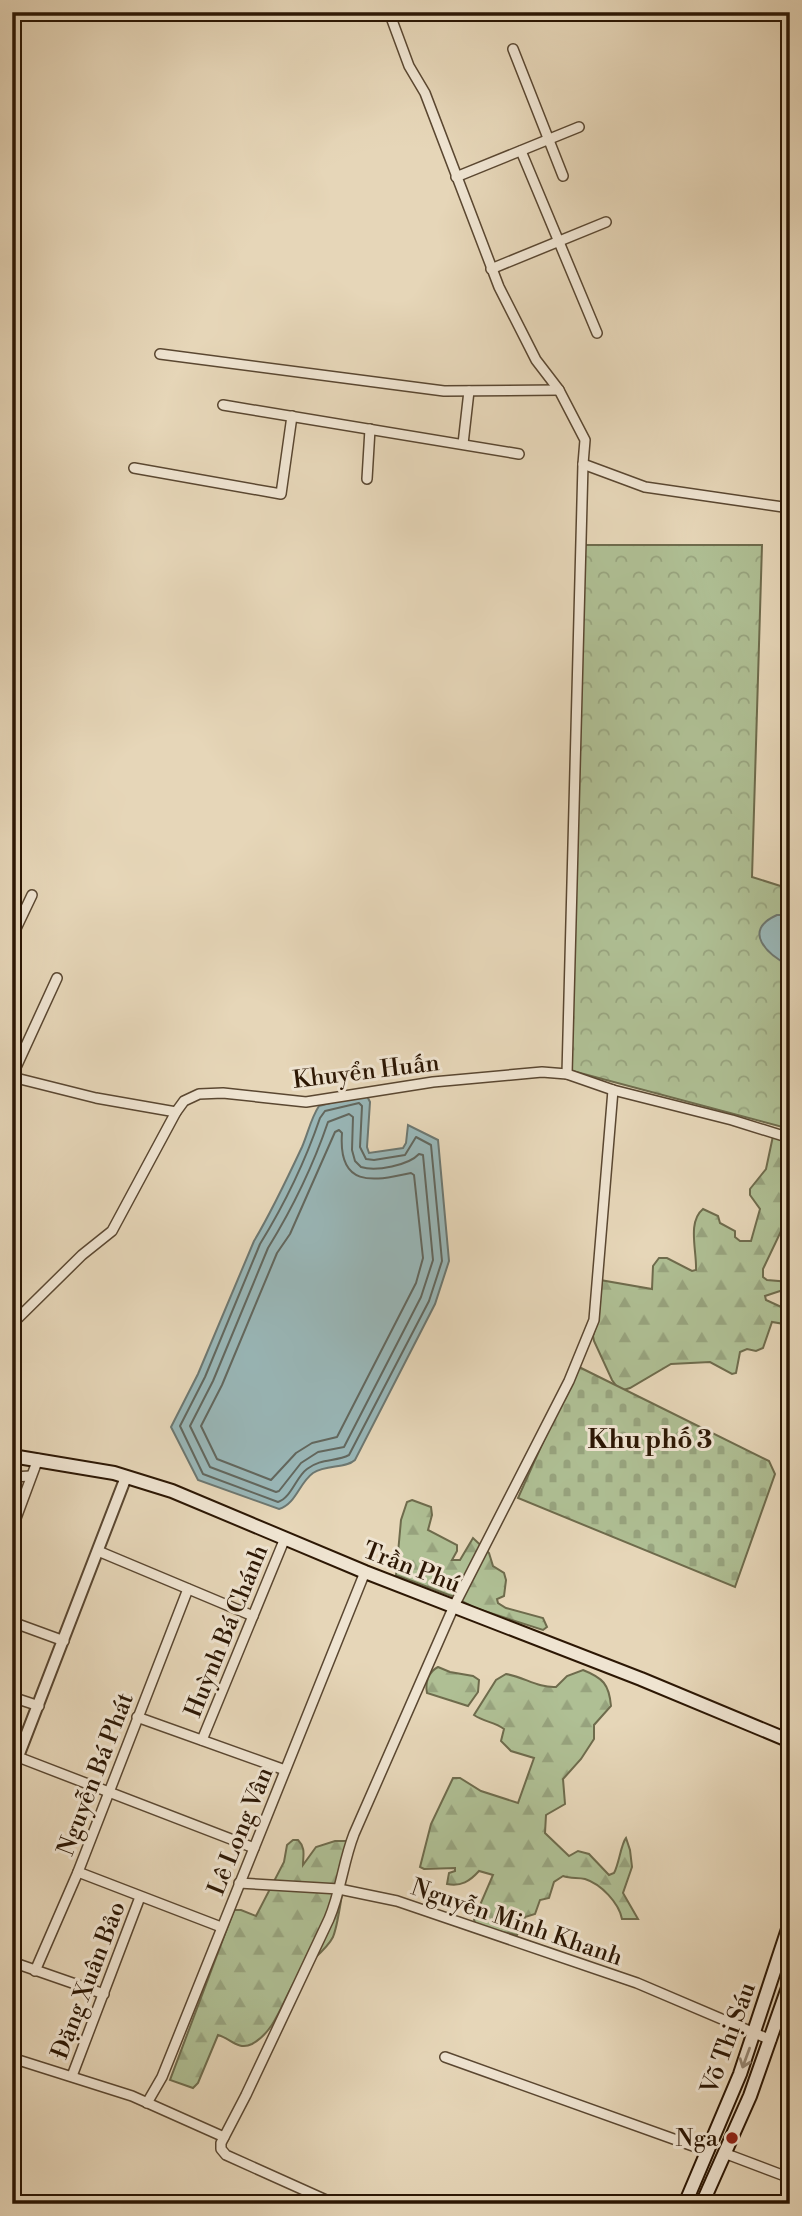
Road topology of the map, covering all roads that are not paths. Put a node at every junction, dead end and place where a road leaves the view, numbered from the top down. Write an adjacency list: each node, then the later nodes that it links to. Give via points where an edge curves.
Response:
1 (389, 12): 7 (street)
2 (513, 49): 4 (street)
3 (579, 127): 4 (street)
4 (549, 139): 5 (street); 6 (street)
5 (522, 151): 7 (street); 9 (street)
6 (563, 176)
7 (456, 177): 10 (street)
8 (606, 222): 9 (street)
9 (559, 241): 10 (street); 11 (street)
10 (491, 269): 13 (street, via 536,360)
11 (597, 333)
12 (160, 354): 14 (street, via 412,388)
13 (559, 390): 14 (street); 20 (street, via 585,440)
14 (469, 391): 18 (street)
15 (223, 405): 16 (street)
16 (292, 416): 17 (street); 21 (street, via 281,494)
17 (370, 429): 18 (street); 22 (street)
18 (463, 444): 19 (street)
19 (519, 454)
20 (583, 464): 23 (street, via 645,488); 27 (street)
21 (134, 468)
22 (367, 479)
23 (790, 508)
24 (32, 895): 25 (street)
25 (12, 937)
26 (57, 978): 28 (street)
27 (567, 1074): 29 (street, Khuyển Huấn); 30 (street, Khuyển Huấn, via 497,1075 306,1102 211,1093 188,1098)
28 (12, 1077): 30 (street)
29 (613, 1090): 31 (street, Khuyển Huấn); 43 (street, via 594,1320 569,1381)
30 (176, 1112): 32 (street, Khuyển Huấn, via 112,1231)
31 (790, 1138)
32 (12, 1324)
33 (12, 1456): 34 (main road, Trần Phú)
34 (38, 1459): 35 (street); 37 (main road, Trần Phú)
35 (32, 1476): 36 (street); 38 (street)
36 (12, 1477)
37 (126, 1477): 39 (main road, Trần Phú); 40 (street)
38 (12, 1529)
39 (285, 1538): 41 (main road, Trần Phú); 44 (street, Huỳnh Bá Chánh)
40 (98, 1551): 42 (street); 46 (street)
41 (365, 1572): 43 (main road, Trần Phú); 53 (street, Lê Long Vân)
42 (188, 1589): 44 (street); 49 (street, Nguyễn Bá Phát)
43 (454, 1606): 51 (main road, Trần Phú); 59 (street, via 354,1834)
44 (253, 1616): 50 (street, Huỳnh Bá Chánh)
45 (12, 1622): 46 (street)
46 (64, 1641): 48 (street)
47 (12, 1697): 48 (street)
48 (39, 1706): 52 (street)
49 (137, 1717): 50 (street); 55 (street, Nguyễn Bá Phát)
50 (202, 1740): 53 (street)
51 (790, 1741)
52 (18, 1757): 54 (street); 55 (street)
53 (285, 1770): 56 (street, Lê Long Vân)
54 (12, 1772)
55 (108, 1793): 56 (street); 57 (street, Nguyễn Bá Phát)
56 (254, 1848): 58 (street, Lê Long Vân)
57 (78, 1872): 60 (street); 64 (street, Nguyễn Bá Phát)
58 (239, 1883): 59 (street, Nguyễn Minh Khanh); 62 (street, Lê Long Vân)
59 (339, 1889): 67 (street, Nguyễn Minh Khanh, via 397,1901 608,1972); 73 (street)
60 (140, 1897): 62 (street); 66 (street, Đặng Xuân Bảo)
61 (790, 1923): 67 (main road, Võ Thị Sáu)
62 (221, 1927): 72 (street, Lê Long Vân, via 162,2077)
63 (12, 1962): 64 (street)
64 (36, 1970): 66 (street)
65 (790, 1982): 68 (main road, Võ Thị Sáu)
66 (104, 1994): 71 (street, Đặng Xuân Bảo)
67 (754, 2034): 68 (street, Nguyễn Minh Khanh); 74 (main road, Võ Thị Sáu, one-way to 74)
68 (771, 2040): 75 (main road, Võ Thị Sáu)
69 (445, 2057): 74 (street)
70 (12, 2058): 71 (street)
71 (72, 2076): 72 (street)
72 (147, 2102): 73 (street)
73 (225, 2137): 77 (street, via 221,2149 226,2155)
74 (707, 2151): 78 (main road, Võ Thị Sáu)
75 (724, 2153): 76 (street); 79 (main road, Võ Thị Sáu)
76 (790, 2178)
77 (335, 2204)
78 (685, 2204)
79 (702, 2204)

